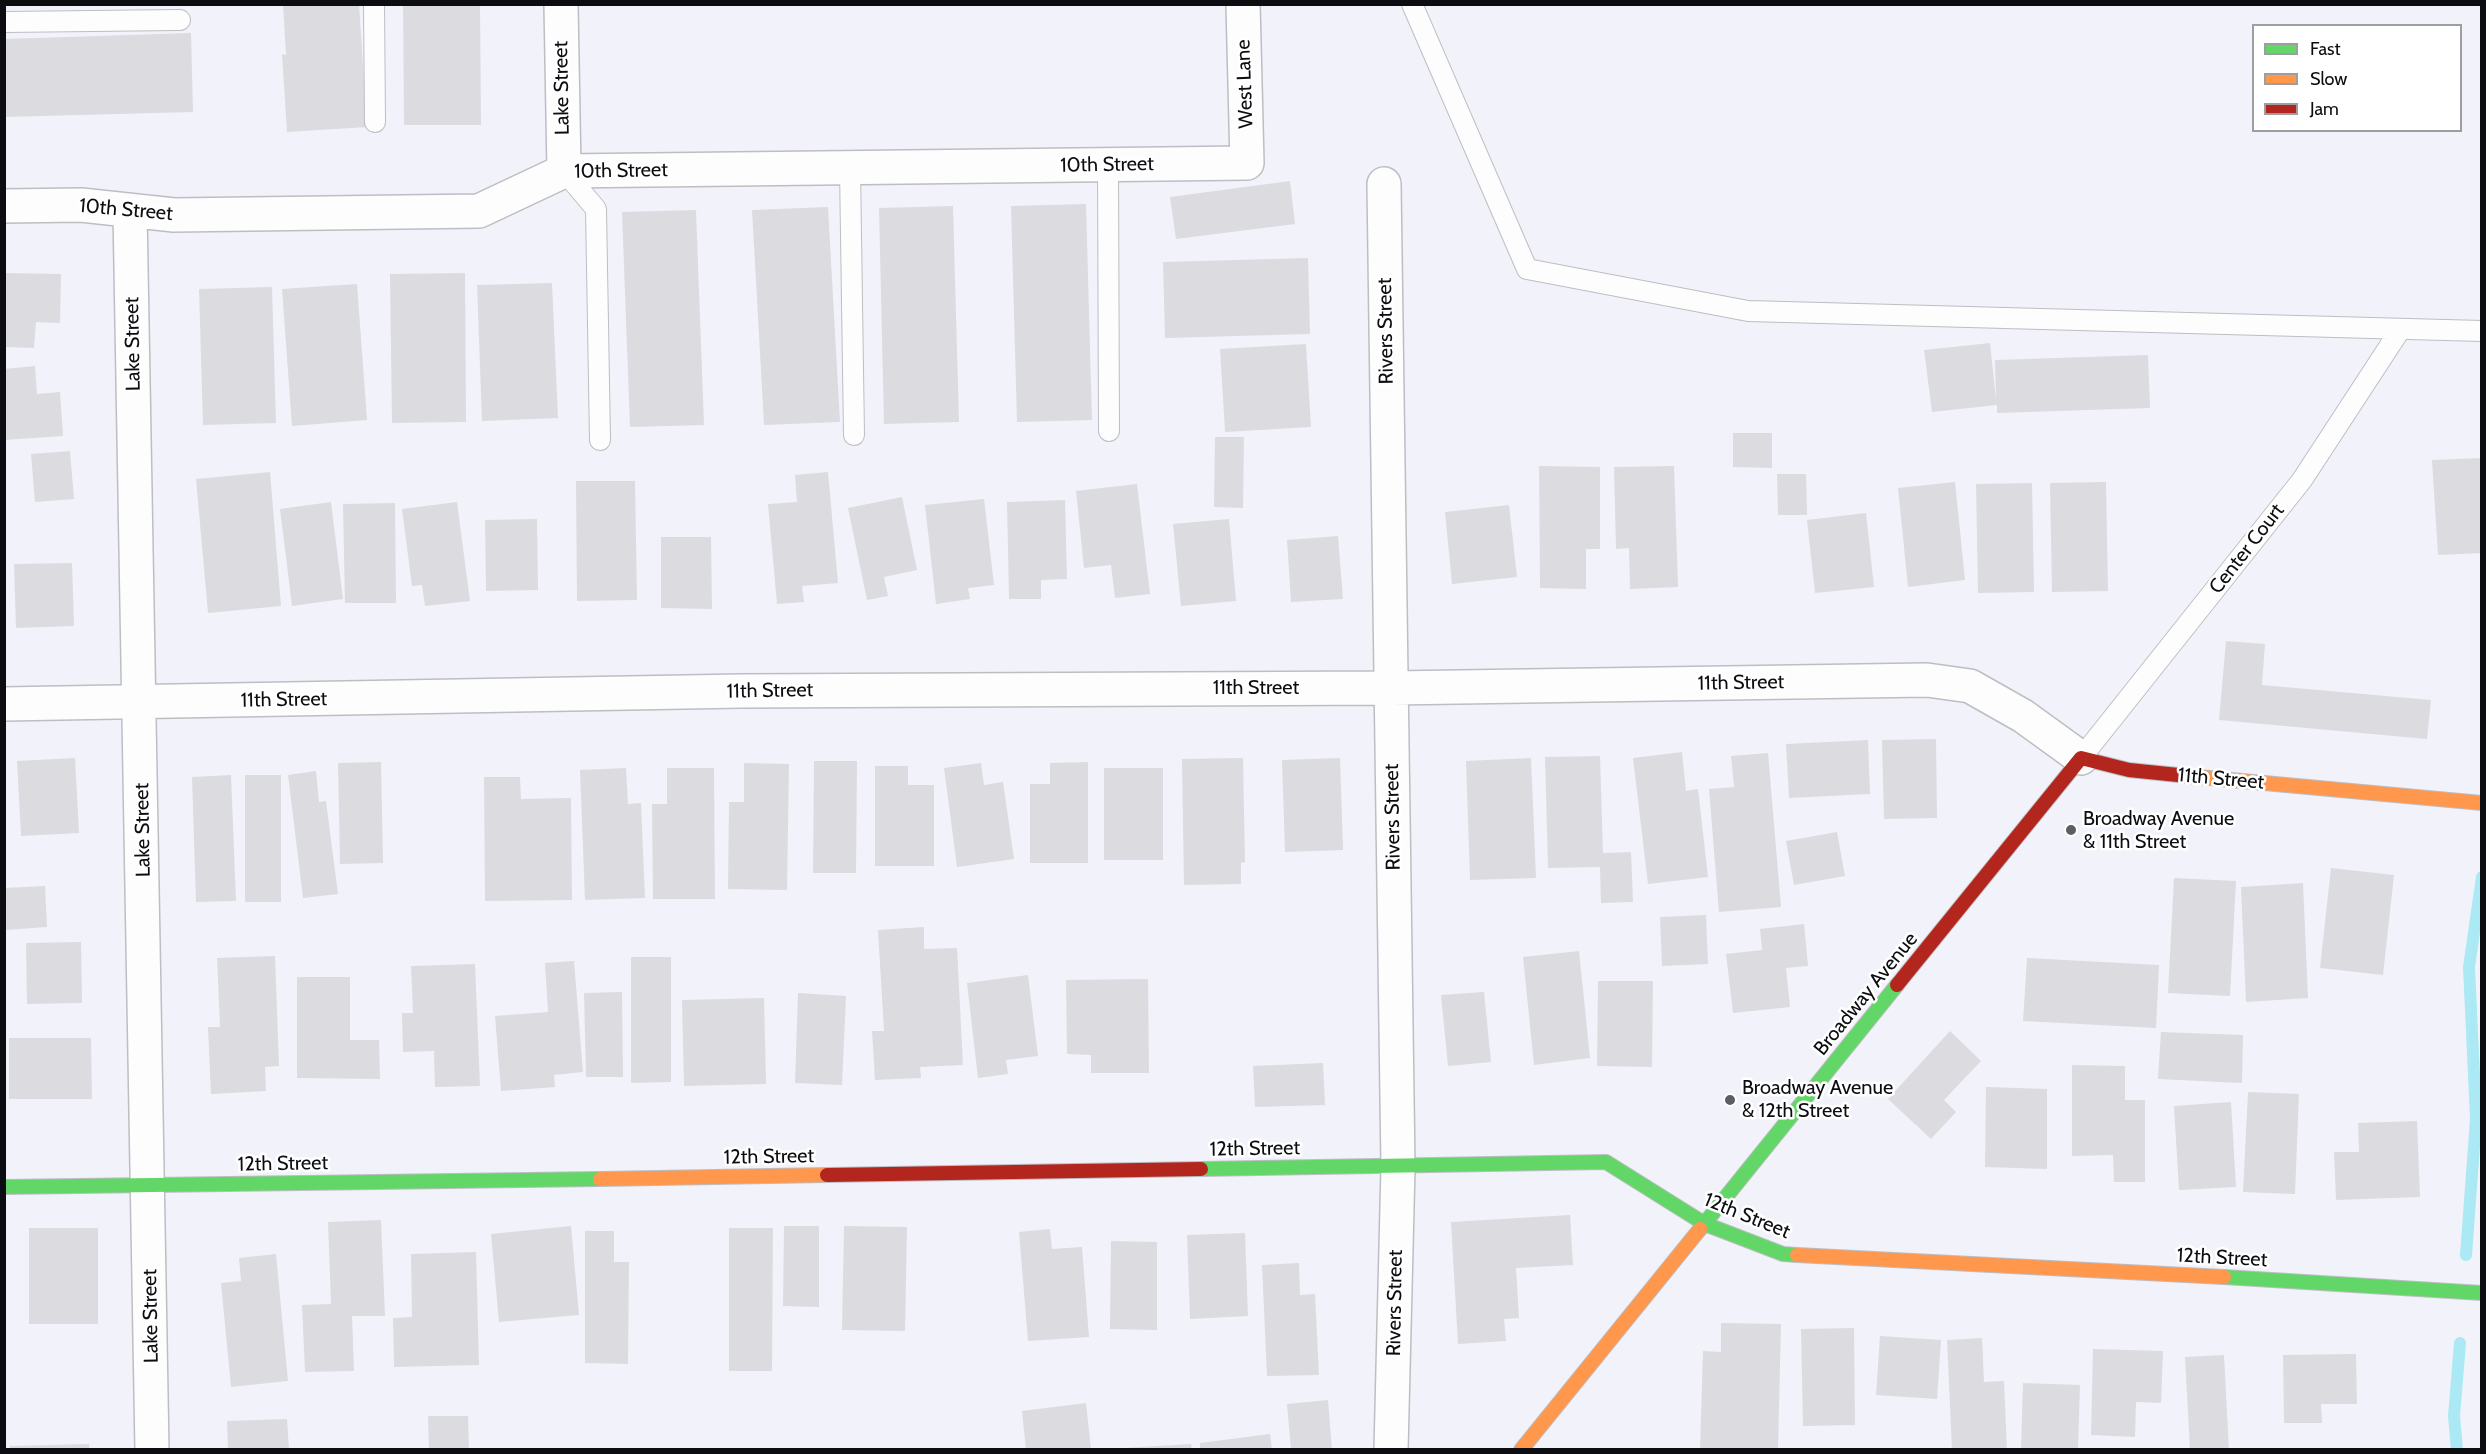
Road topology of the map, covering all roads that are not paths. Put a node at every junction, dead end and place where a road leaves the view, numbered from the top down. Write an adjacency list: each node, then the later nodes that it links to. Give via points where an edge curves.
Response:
1 (374, 4): 7 (lane)
2 (561, 4): 11 (street, Lake Street)
3 (1243, 4): 8 (street, West Lane)
4 (1412, 4): 15 (lane, via 1527,269 1748,310)
5 (180, 21): 6 (lane)
6 (4, 22)
7 (375, 122)
8 (1247, 164): 9 (street, 10th Street)
9 (1108, 165): 10 (street, 10th Street); 17 (lane)
10 (850, 168): 11 (street, 10th Street); 18 (lane)
11 (564, 171): 14 (street, 10th Street, via 479,211 174,215); 19 (lane, via 596,209)
12 (1384, 184): 20 (street, Rivers Street)
13 (4, 206): 14 (street, 10th Street, via 81,205)
14 (130, 211): 21 (street, Lake Street)
15 (2400, 330): 16 (lane); 23 (lane, Center Court, via 2302,480)
16 (2481, 331)
17 (1109, 431)
18 (854, 435)
19 (600, 440)
20 (1392, 688): 21 (street, 11th Street, via 764,691); 23 (street, 11th Street, via 1927,680 1970,686 2023,716); 25 (street, Rivers Street)
21 (140, 703): 22 (street, 11th Street); 26 (street, Lake Street)
22 (4, 704)
23 (2081, 758): 24 (street, 11th Street, via 2129,771); 28 (street, Broadway Avenue)
24 (2481, 802)
25 (1398, 1167): 26 (street, 12th Street); 28 (street, 12th Street, via 1606,1162); 31 (street, Rivers Street)
26 (149, 1186): 27 (street, 12th Street); 30 (street, Lake Street)
27 (4, 1187)
28 (1705, 1224): 29 (street, 12th Street, via 1783,1254); 32 (street, Broadway Avenue)
29 (2481, 1293)
30 (152, 1449)
31 (1391, 1449)
32 (1521, 1449)

